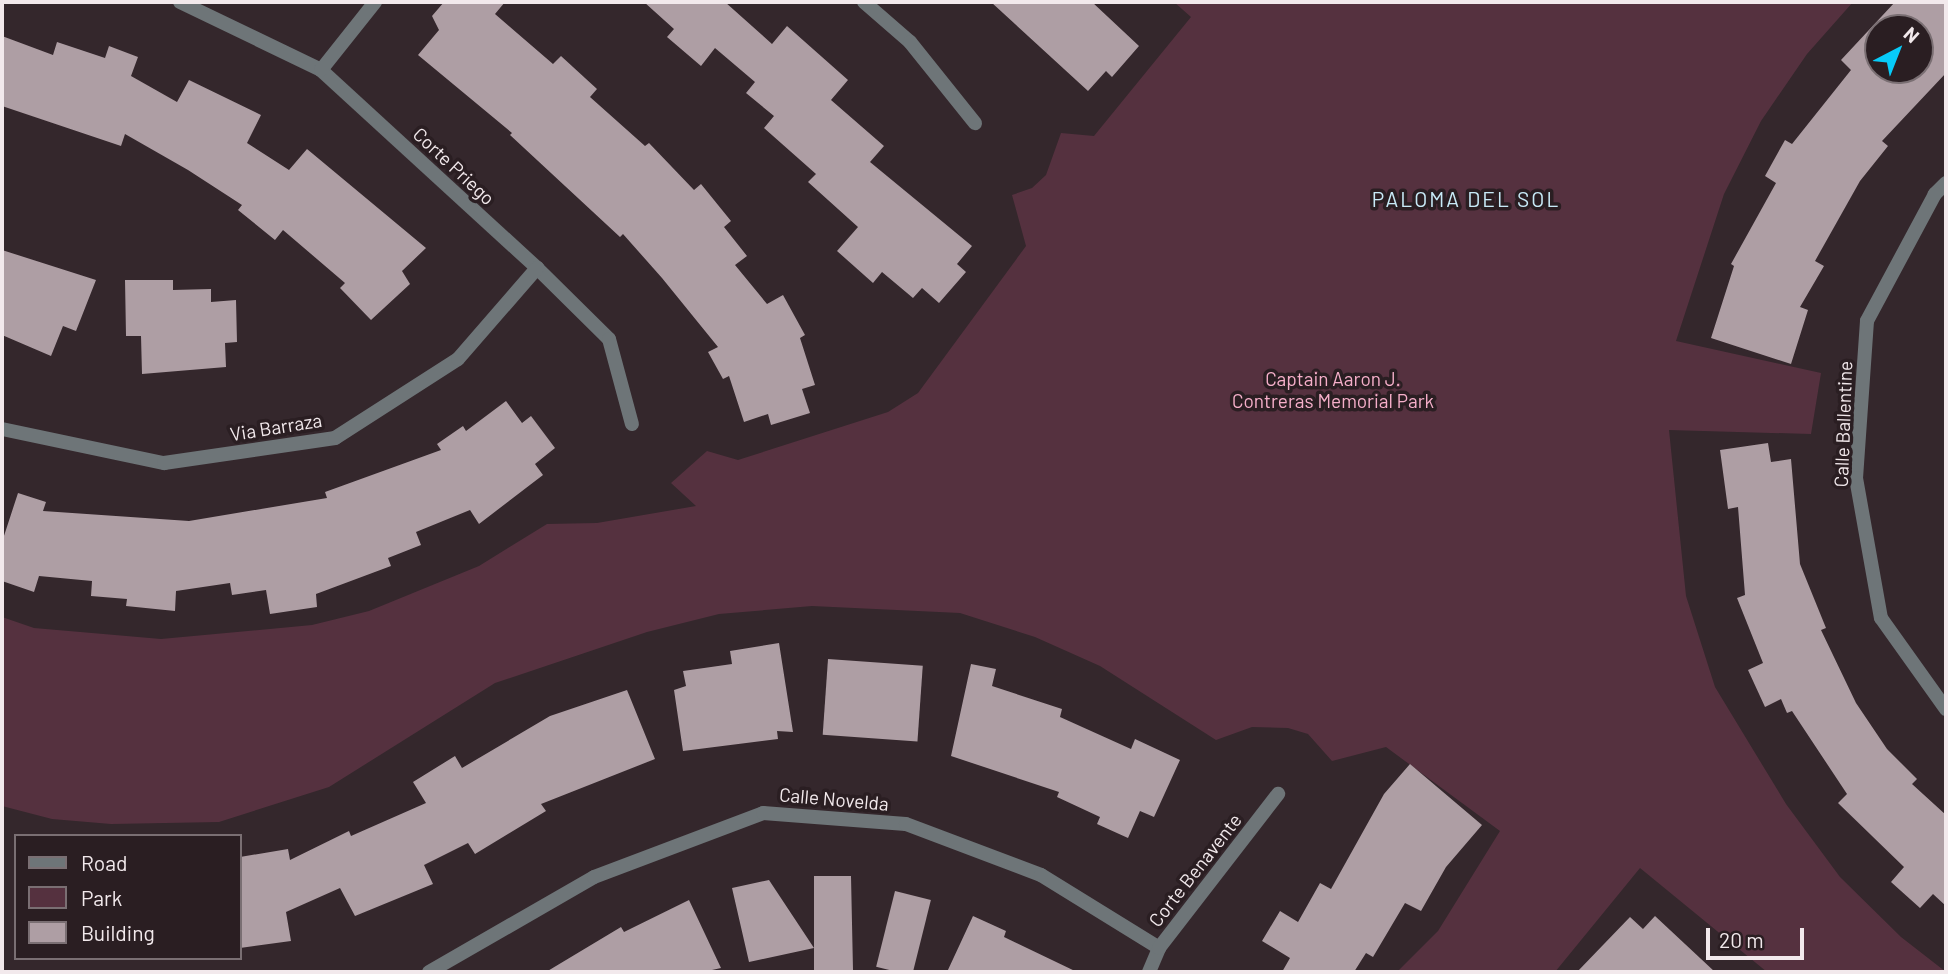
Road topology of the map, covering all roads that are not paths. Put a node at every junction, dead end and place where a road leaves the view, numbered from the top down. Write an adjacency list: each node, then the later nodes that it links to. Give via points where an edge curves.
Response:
1 (180, 2): 4 (street, Corte Priego)
2 (375, 2): 4 (street)
3 (864, 2): 5 (street, via 910,43)
4 (321, 70): 7 (street, Corte Priego)
5 (975, 124)
6 (1946, 183): 10 (street, Calle Ballentine, via 1935,194 1867,321 1856,478 1881,618)
7 (537, 268): 8 (street, Corte Priego, via 609,340); 9 (street, Via Barraza, via 458,359 335,438 164,463)
8 (632, 424)
9 (2, 429)
10 (1946, 709)
11 (1278, 794): 12 (street, Corte Benavente)
12 (1159, 948): 13 (street, Calle Novelda, via 1041,875 906,824 763,813 594,877); 14 (street, Corte Benavente)
13 (429, 972)
14 (1149, 972)

